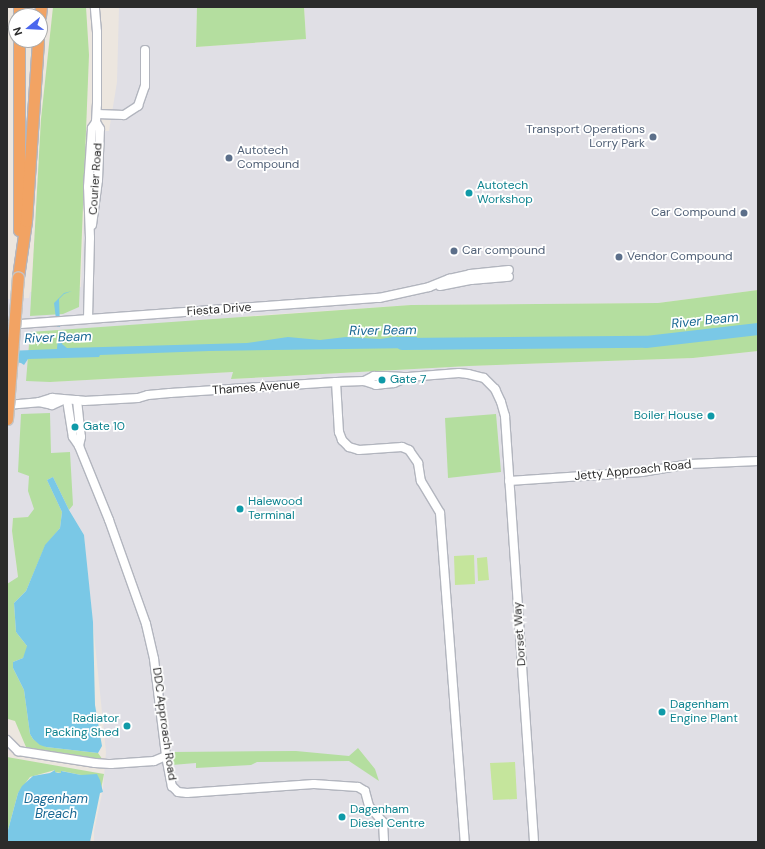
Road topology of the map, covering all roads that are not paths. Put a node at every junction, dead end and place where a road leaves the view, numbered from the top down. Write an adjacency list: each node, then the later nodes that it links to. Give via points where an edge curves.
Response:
1 (95, 7): 5 (street, Courier Road)
2 (20, 48): 7 (highway)
3 (37, 48): 7 (highway, via 26,222)
4 (145, 50): 5 (street, via 145,86 138,106 124,115)
5 (96, 118): 8 (street, Courier Road, via 91,138 88,200)
6 (509, 273): 8 (street, Fiesta Drive, via 470,274 429,287 379,298)
7 (18, 277): 14 (highway, bridge)
8 (88, 319): 9 (street, Fiesta Drive)
9 (7, 325)
10 (336, 382): 12 (street, Thames Avenue, via 148,395 138,393 83,397); 15 (street, Thames Avenue, via 364,381 384,384 408,377 459,373 484,378 499,395); 22 (street, via 339,432 342,440 349,447 359,450 402,447 409,450 418,463 421,480 440,513)
11 (65, 400): 12 (street, Thames Avenue); 13 (street, Thames Avenue, via 52,404); 16 (street, DDC Approach Road, via 72,433)
12 (77, 400): 16 (street, via 81,437)
13 (7, 404)
14 (7, 419)
15 (506, 425): 18 (street, Dorset Way)
16 (79, 446): 20 (street, DDC Approach Road, via 109,520 146,624 154,659)
17 (758, 460): 18 (street, Jetty Approach Road, via 690,464 642,472)
18 (509, 481): 23 (street, Dorset Way)
19 (7, 740): 20 (street, via 18,751 95,763 154,761)
20 (166, 756): 21 (street, DDC Approach Road, via 170,782 182,793 314,784 358,787 365,791 369,806 383,822)
21 (384, 842)
22 (465, 842)
23 (534, 842)

